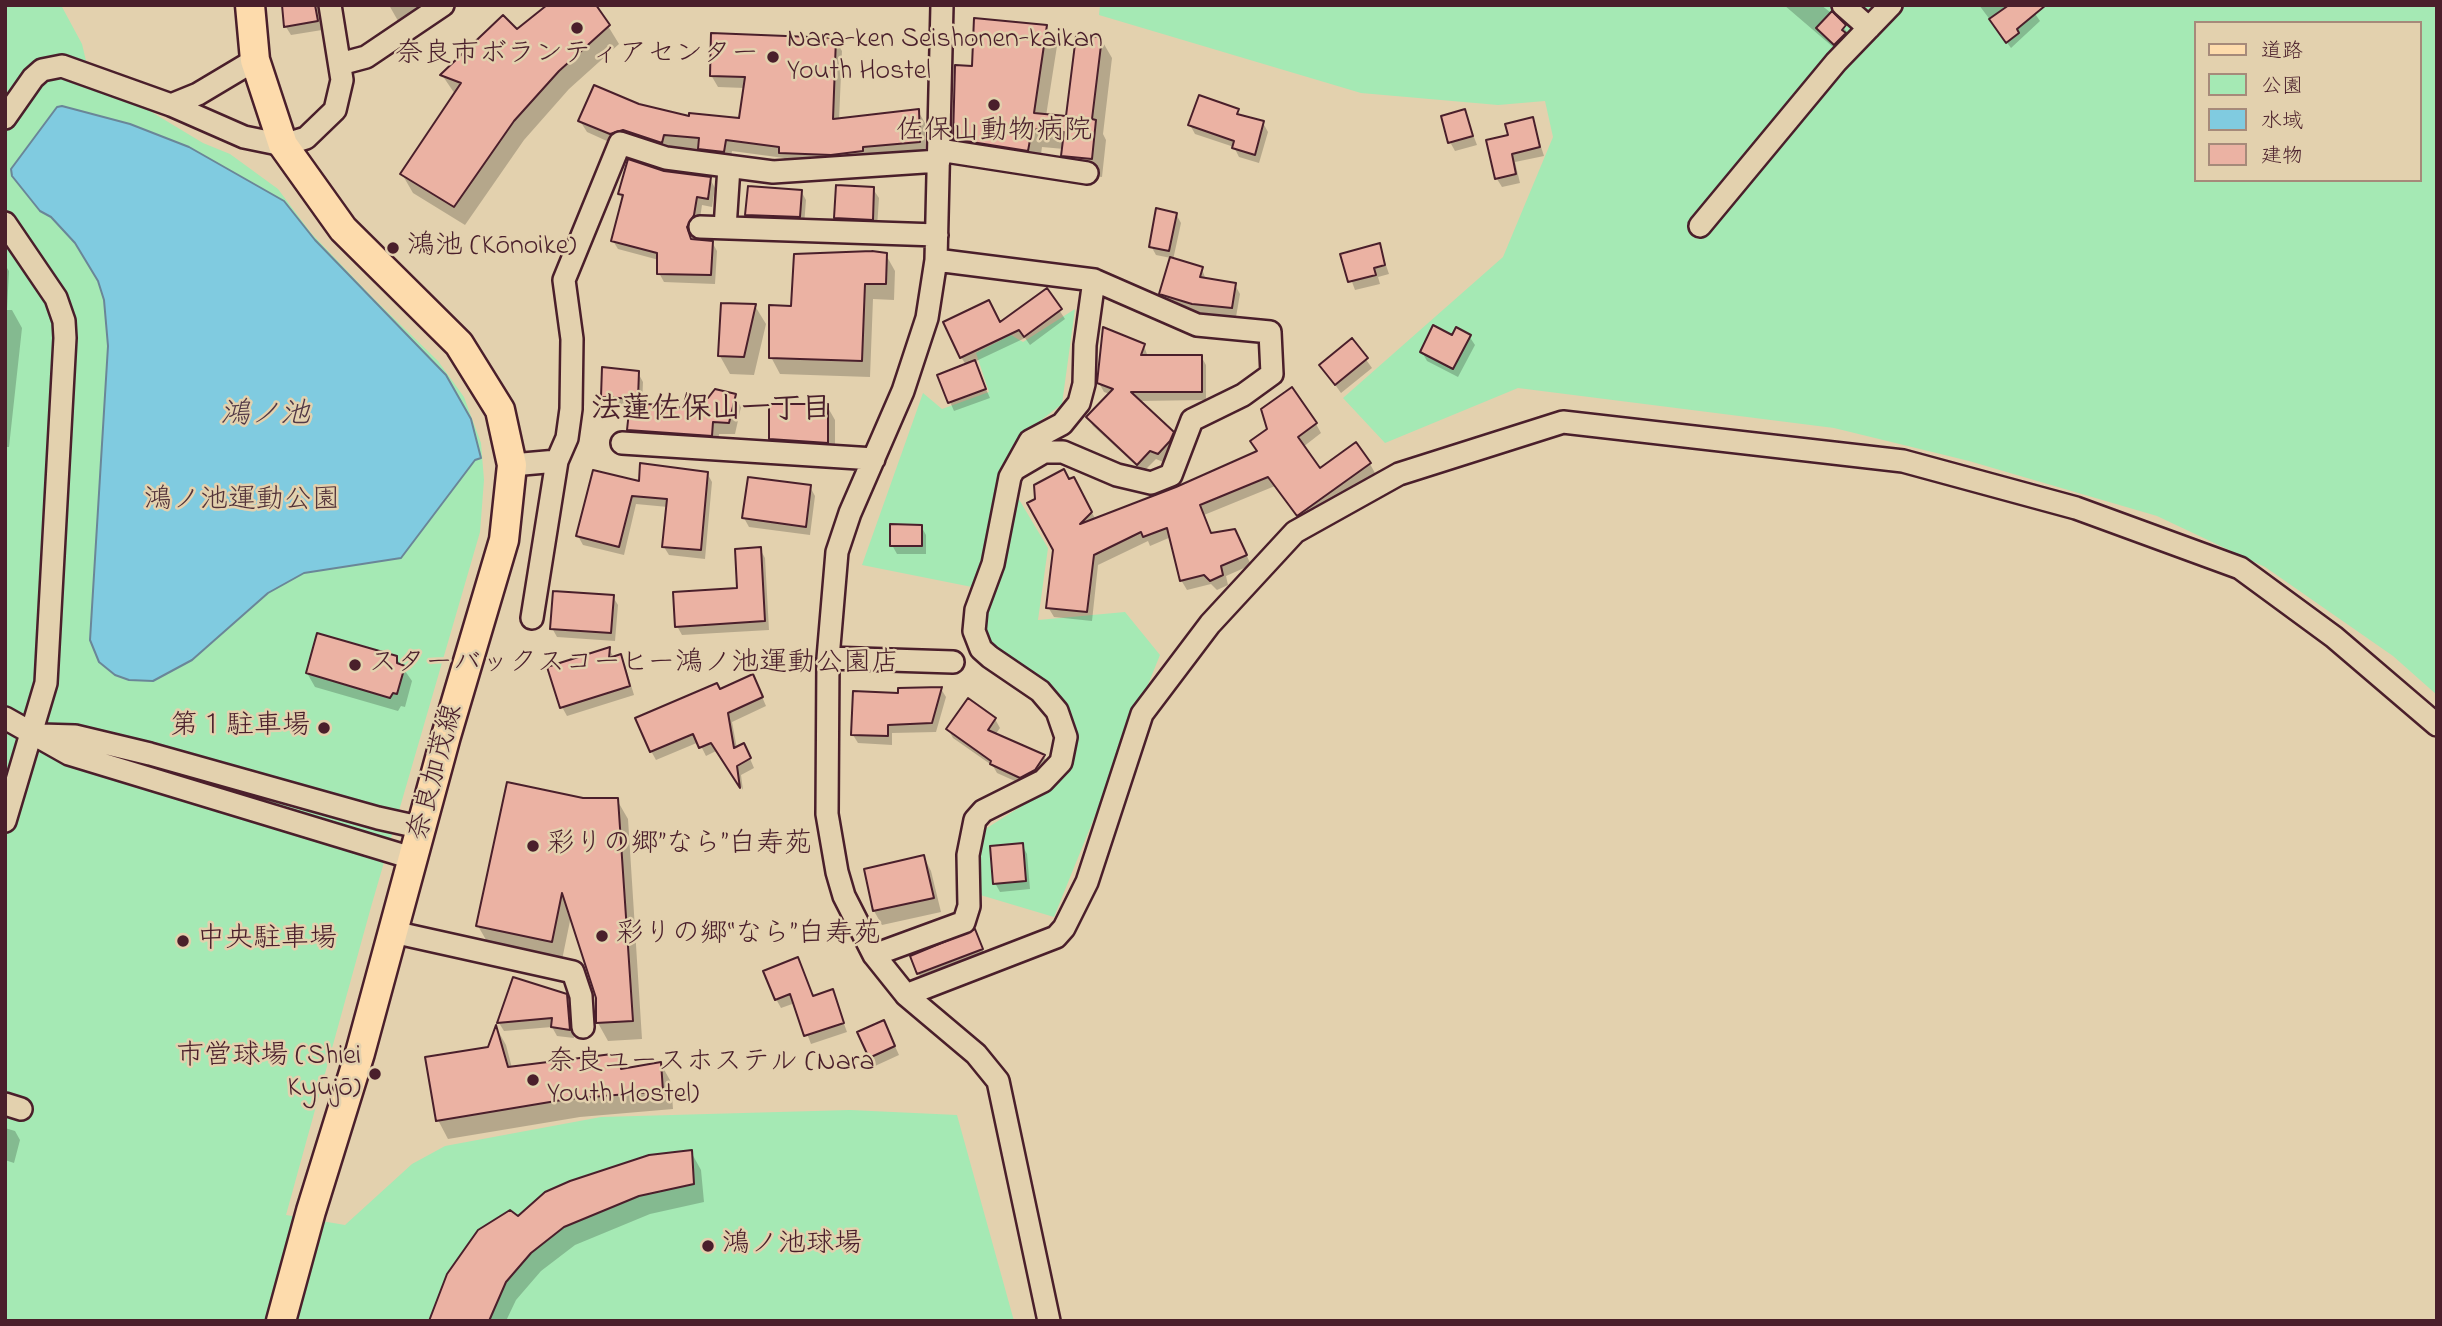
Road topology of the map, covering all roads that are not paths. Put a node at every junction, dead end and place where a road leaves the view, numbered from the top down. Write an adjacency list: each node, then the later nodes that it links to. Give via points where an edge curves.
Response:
1 (250, 5): 8 (main road, 奈良加茂線)
2 (330, 5): 9 (street)
3 (443, 5): 9 (street, via 366,57)
4 (942, 5): 14 (street)
5 (1843, 5): 7 (street)
6 (1891, 5): 7 (street)
7 (1869, 28): 18 (street)
8 (255, 60): 11 (street); 13 (main road, 奈良加茂線)
9 (340, 64): 13 (street, via 342,80 335,110 306,138)
10 (12, 94): 11 (street, via 42,70 62,66); 12 (street)
11 (171, 105): 13 (street, via 244,137)
12 (5, 118)
13 (283, 145): 27 (main road, 奈良加茂線, via 343,229 459,344 500,410)
14 (939, 156): 15 (street, via 773,172); 16 (street); 21 (street)
15 (729, 167): 20 (street); 26 (street, via 666,158 620,143 564,280 572,339 571,409 567,438)
16 (1087, 173)
17 (5, 223): 34 (street, via 56,298 65,338 46,684)
18 (1700, 226)
19 (700, 227): 20 (street)
20 (725, 228): 21 (street)
21 (937, 235): 22 (street)
22 (936, 260): 23 (street); 25 (street, via 927,318)
23 (1094, 280): 28 (street, via 1079,403 1062,424 1030,441); 28 (street, via 1197,325 1270,332 1272,374 1243,395 1192,420 1171,475 1151,483 1117,475 1063,452 1044,452)
24 (622, 443): 25 (street)
25 (874, 460): 30 (street, via 838,552)
26 (557, 461): 27 (street); 29 (street)
27 (512, 465): 36 (main road, 奈良加茂線, via 504,540)
28 (1015, 469): 39 (street, via 974,631 981,649 1040,691 1057,711 1066,737 1061,762 1043,781 983,811 975,820 964,922)
29 (533, 618)
30 (828, 658): 31 (street); 39 (street, via 825,766 831,845 844,897)
31 (953, 662)
32 (5, 718): 34 (street)
33 (2437, 725): 40 (street, via 2334,637 2240,568 2076,508 1903,461 1563,422 1399,474 1295,532 1210,624 1142,714 1087,882 1064,928 1056,937)
34 (31, 735): 35 (street); 36 (street, via 75,736); 37 (street, via 69,754)
35 (5, 821)
36 (423, 828): 37 (main road, 奈良加茂線)
37 (415, 859): 38 (main road, 奈良加茂線)
38 (393, 932): 41 (street, via 573,972); 42 (main road, 奈良加茂線)
39 (874, 955): 40 (street)
40 (906, 995): 43 (street, via 976,1054 998,1082)
41 (583, 1027)
42 (281, 1321)
43 (1049, 1321)

